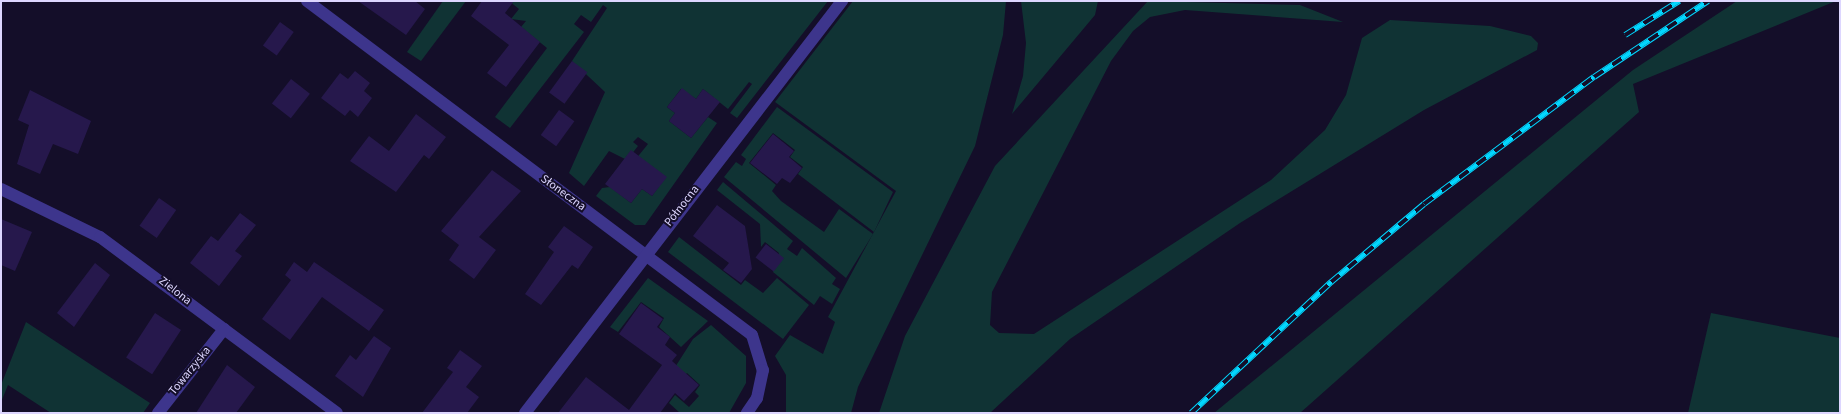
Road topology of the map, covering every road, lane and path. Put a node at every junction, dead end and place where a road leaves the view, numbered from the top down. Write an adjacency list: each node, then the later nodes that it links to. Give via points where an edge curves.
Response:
1 (307, 1): 4 (street, Słoneczna)
2 (842, 1): 4 (street, Północna)
3 (1, 189): 5 (street, Zielona, via 100,237)
4 (645, 253): 8 (street, Północna); 9 (street, Słoneczna, via 752,336 763,370 757,398)
5 (224, 330): 6 (street, Towarzyska); 7 (street, Zielona)
6 (158, 413)
7 (337, 413)
8 (525, 413)
9 (747, 413)

